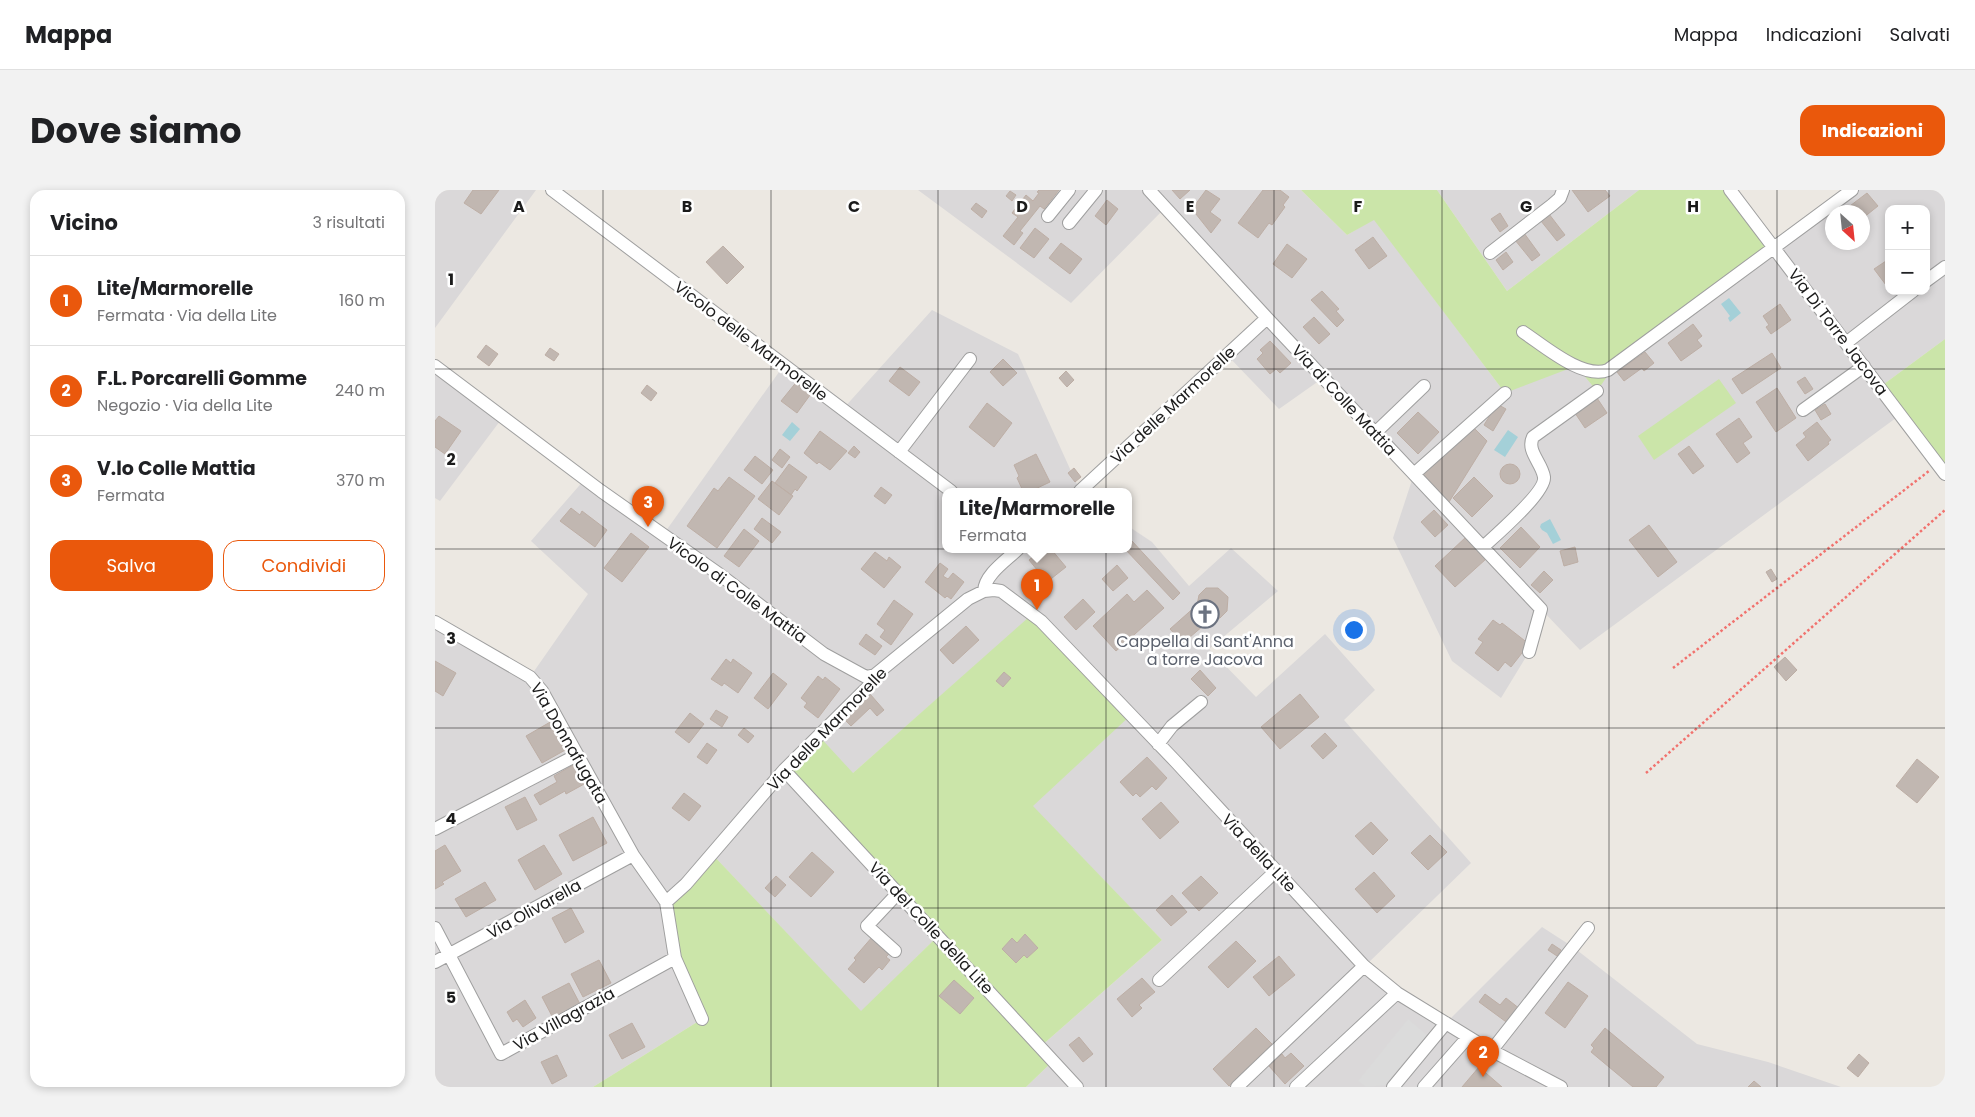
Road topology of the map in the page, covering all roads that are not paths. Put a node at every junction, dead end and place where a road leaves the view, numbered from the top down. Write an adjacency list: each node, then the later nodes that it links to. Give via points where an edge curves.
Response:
1 (552, 190): 26 (street, Vicolo delle Marmorelle)
2 (1069, 190): 8 (street)
3 (1097, 190): 9 (street)
4 (1149, 190): 15 (street, Via di Colle Mattia)
5 (1563, 190): 11 (street, via 1556,202)
6 (1730, 190): 10 (street, Via Di Torre Jacova)
7 (1852, 190): 10 (street)
8 (1048, 216)
9 (1069, 223)
10 (1775, 249): 16 (street, via 1603,372 1576,366); 17 (street, Via Di Torre Jacova)
11 (1490, 253)
12 (1945, 267): 13 (street)
13 (1930, 278)
14 (1908, 295): 17 (street)
15 (1267, 318): 25 (street, Via di Colle Mattia); 30 (street, Via delle Marmorelle)
16 (1523, 332)
17 (1846, 342): 20 (street, Via Di Torre Jacova)
18 (970, 359): 26 (street)
19 (435, 366): 36 (street, Vicolo di Colle Mattia, via 824,654 866,677)
20 (1864, 366): 24 (street); 27 (street, Via Di Torre Jacova)
21 (1424, 386): 25 (street)
22 (1597, 391): 31 (street, via 1533,437 1531,445 1543,475 1542,487)
23 (1505, 393): 28 (street)
24 (1803, 410)
25 (1375, 433): 28 (street, Via di Colle Mattia)
26 (899, 452): 29 (street, Vicolo delle Marmorelle)
27 (1941, 469)
28 (1414, 474): 31 (street, Via di Colle Mattia)
29 (947, 488)
30 (1083, 488)
31 (1483, 547): 35 (street, Via di Colle Mattia, via 1541,609)
32 (1014, 553): 33 (street, Via delle Marmorelle, via 984,585)
33 (984, 591): 36 (street, Via delle Marmorelle, via 956,608); 38 (street, Via della Lite, via 1001,591 1041,622)
34 (435, 622): 39 (street, Via Donnafugata, via 536,682)
35 (1529, 652)
36 (875, 675): 40 (street, Via delle Marmorelle, via 873,682)
37 (1201, 702): 38 (street, via 1172,726)
38 (1158, 744): 43 (street, Via della Lite)
39 (577, 755): 41 (street); 42 (street, Via Donnafugata)
40 (784, 770): 44 (street, Via del Colle della Lite); 45 (street, Via delle Marmorelle, via 686,884)
41 (435, 829)
42 (633, 856): 45 (street, Via Donnafugata); 49 (street, Via Olivarella)
43 (1276, 870): 52 (street, Via della Lite); 53 (street)
44 (898, 893): 48 (street, via 867,926); 59 (street, Via del Colle della Lite)
45 (666, 902): 50 (street)
46 (435, 928): 49 (street)
47 (1588, 928): 58 (street)
48 (895, 951)
49 (449, 956): 50 (street, Via Villagrazia, via 501,1054); 51 (street, Via Olivarella)
50 (675, 958): 55 (street)
51 (435, 962)
52 (1364, 966): 54 (street, Via della Lite); 60 (street)
53 (1159, 980)
54 (1397, 993): 56 (street, Via della Lite); 61 (street)
55 (702, 1019)
56 (1446, 1023): 57 (street, Via della Lite); 62 (street)
57 (1469, 1037): 58 (street, Via della Lite); 63 (street)
58 (1492, 1050): 64 (street, Via della Lite)
59 (1077, 1087)
60 (1237, 1087)
61 (1296, 1087)
62 (1393, 1087)
63 (1424, 1087)
64 (1561, 1087)

